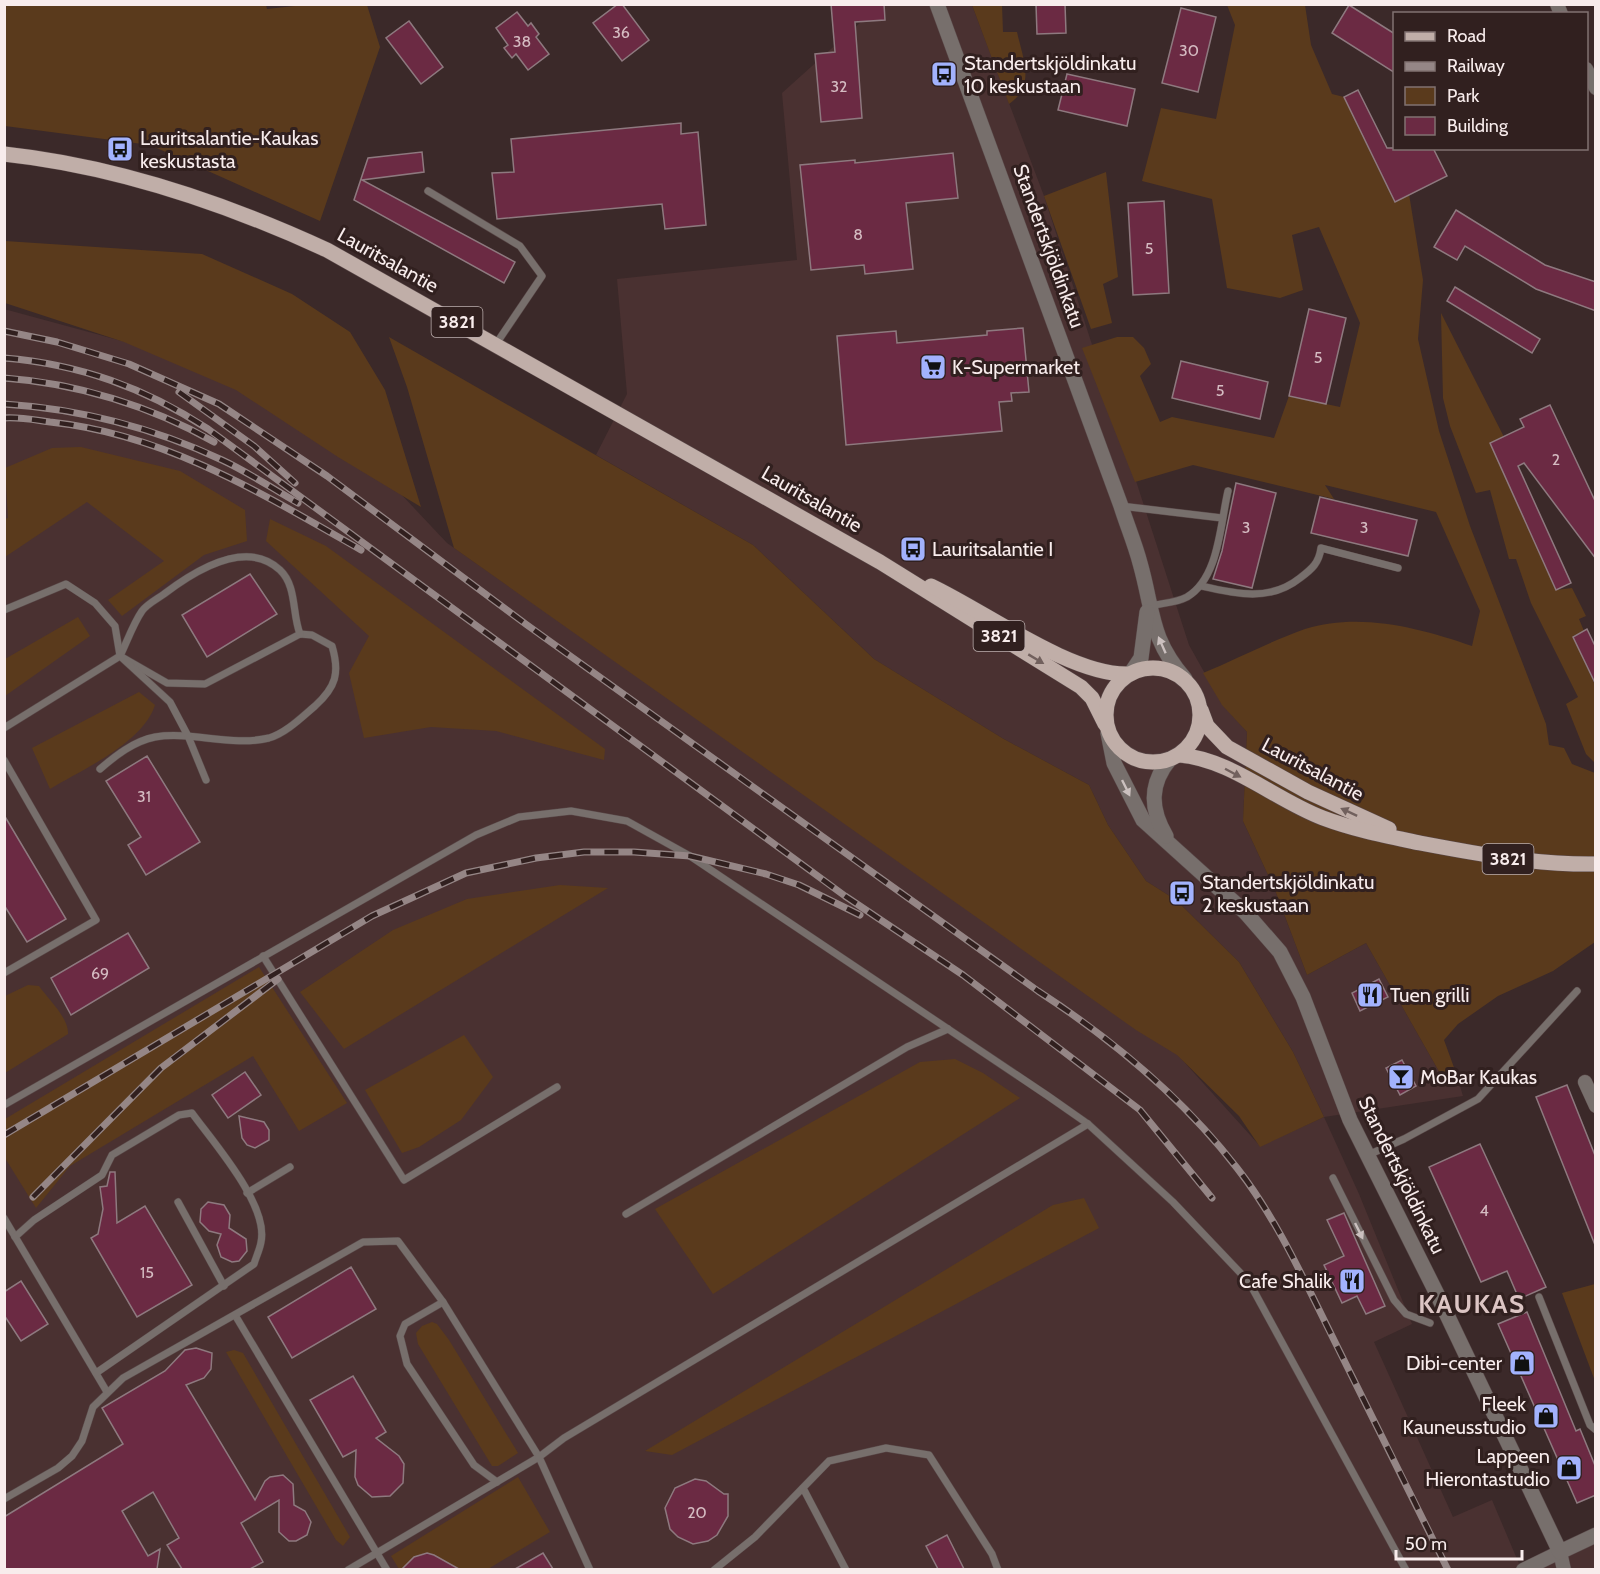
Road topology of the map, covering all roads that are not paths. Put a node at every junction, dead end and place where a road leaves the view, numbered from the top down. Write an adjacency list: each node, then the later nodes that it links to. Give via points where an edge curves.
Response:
1 (937, 4): 8 (street, Standertskjöldinkatu)
2 (1588, 71): 3 (street)
3 (1596, 88)
4 (4, 154): 6 (main road, Lauritsalantie / 3821, via 43,158 123,177 276,226)
5 (428, 191): 6 (lane, via 520,246 542,276)
6 (496, 344): 10 (main road, Lauritsalantie / 3821)
7 (1228, 491): 9 (lane)
8 (1120, 506): 9 (lane); 13 (street, Standertskjöldinkatu, via 1140,563)
9 (1222, 518): 12 (lane, via 1211,568)
10 (880, 562): 17 (main road, Lauritsalantie / 3821, via 1075,662 1109,674); 21 (main road, Lauritsalantie / 3821, one-way to 21, via 1081,687 1092,698)
11 (1398, 568): 12 (lane, via 1321,548 1315,567 1286,589 1265,595)
12 (1201, 586): 13 (lane, via 1185,597)
13 (1148, 606): 17 (street, Standertskjöldinkatu, via 1141,658); 18 (street, Standertskjöldinkatu, one-way to 13, via 1165,653)
14 (4, 610): 16 (lane, via 66,584 95,603 115,626)
15 (300, 634): 16 (lane, via 205,684 167,683); 16 (lane, via 295,601 280,570 254,557 223,560 177,585 143,610); 22 (lane, via 312,635 332,646 338,666 329,693 298,721 270,738)
16 (120, 656): 20 (lane); 22 (lane, via 170,702)
17 (1129, 674): 18 (main road, via 1161,669); 21 (main road, via 1113,687)
18 (1185, 679): 19 (main road)
19 (1201, 710): 23 (main road, via 1195,738); 27 (main road, Lauritsalantie / 3821, one-way to 19, via 1345,810 1227,747 1207,726)
20 (4, 728)
21 (1106, 728): 23 (main road, via 1115,744 1135,758 1159,762); 28 (street, Standertskjöldinkatu, one-way to 28, via 1114,763 1134,805 1153,831)
22 (188, 736): 25 (lane, via 153,737 118,753); 26 (lane)
23 (1174, 757): 27 (main road, Lauritsalantie / 3821, one-way to 27, via 1203,758 1322,818); 28 (street, Standertskjöldinkatu, via 1156,780 1153,803)
24 (4, 760): 31 (lane, via 96,920)
25 (100, 769)
26 (206, 780)
27 (1422, 843): 29 (main road, Lauritsalantie / 3821, via 1530,862)
28 (1170, 844): 39 (street, Standertskjöldinkatu, via 1246,913 1280,952 1303,997 1344,1105)
29 (1596, 864)
30 (263, 956): 33 (lane, via 476,835 519,817 572,811 627,821 690,856); 35 (lane, via 404,1180); 36 (lane)
31 (4, 973)
32 (1576, 991): 39 (lane, via 1478,1099)
33 (948, 1029): 38 (lane); 44 (lane, via 908,1047)
34 (1585, 1082): 37 (street)
35 (557, 1087)
36 (4, 1105)
37 (1596, 1106)
38 (1088, 1124): 55 (lane, via 564,1438); 68 (lane, via 1173,1202 1249,1282)
39 (1368, 1155): 61 (street, Standertskjöldinkatu)
40 (290, 1167): 42 (lane)
41 (1333, 1178): 51 (lane, one-way to 51, via 1394,1300 1406,1314)
42 (247, 1193): 46 (lane, via 192,1113 179,1115 112,1155 102,1175); 47 (lane, via 261,1223 262,1241 254,1264)
43 (177, 1202): 47 (lane)
44 (626, 1214)
45 (4, 1218): 46 (lane)
46 (15, 1237): 52 (lane)
47 (224, 1286): 52 (lane)
48 (1539, 1297): 54 (lane, via 1590,1425)
49 (443, 1302): 50 (lane, via 398,1241 363,1242); 55 (lane); 56 (lane, via 405,1324 400,1336 407,1364 474,1465)
50 (235, 1315): 53 (lane, via 123,1378); 60 (lane)
51 (1430, 1323)
52 (96, 1373): 53 (lane)
53 (107, 1392): 58 (lane, via 93,1407 82,1441 72,1456)
54 (1596, 1430)
55 (539, 1457): 56 (lane); 64 (lane)
56 (497, 1482): 60 (lane)
57 (803, 1488): 65 (lane, via 755,1537); 66 (lane); 67 (lane, via 829,1461 886,1448 929,1455)
58 (4, 1499)
59 (1596, 1536): 61 (street)
60 (378, 1552): 62 (lane); 63 (lane)
61 (1560, 1552): 69 (street); 70 (street)
62 (348, 1569)
63 (387, 1569)
64 (590, 1569)
65 (714, 1569)
66 (846, 1569)
67 (998, 1569)
68 (1406, 1569)
69 (1523, 1569)
70 (1564, 1569)

